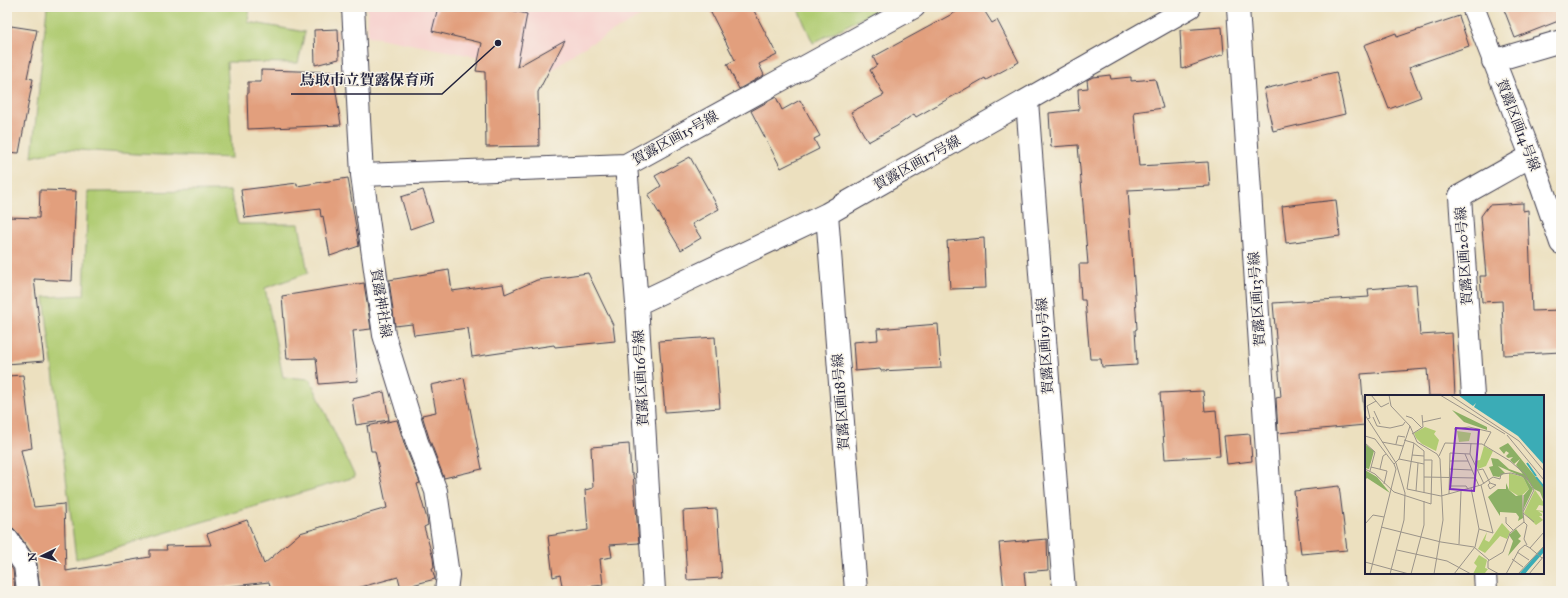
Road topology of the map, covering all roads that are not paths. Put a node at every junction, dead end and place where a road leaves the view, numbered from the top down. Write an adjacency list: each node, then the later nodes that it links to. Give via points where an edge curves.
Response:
1 (353, 7): 11 (street, 賀露神社線)
2 (914, 7): 10 (street, 賀露区画15号線)
3 (1190, 7): 8 (street, 賀露区画17号線)
4 (1238, 7): 23 (street, 賀露区画13号線)
5 (1473, 7): 7 (street, 賀露区画14号線)
6 (1561, 41): 7 (street)
7 (1493, 61): 9 (street, 賀露区画14号線)
8 (1027, 100): 12 (street, 賀露区画17号線); 22 (street, 賀露区画19号線)
9 (1531, 156): 13 (street, 賀露区画14号線); 15 (street, 賀露区画20号線, via 1460,196)
10 (626, 165): 11 (street, 賀露区画15号線); 14 (street, 賀露区画16号線)
11 (362, 175): 19 (street, 賀露神社線, via 384,335 417,442 436,491 448,575)
12 (827, 214): 14 (street, 賀露区画17号線); 21 (street, 賀露区画18号線)
13 (1561, 243)
14 (637, 304): 20 (street, 賀露区画16号線)
15 (1473, 395)
16 (7, 539): 18 (street, via 25,565)
17 (1485, 574): 24 (street)
18 (28, 591)
19 (446, 591)
20 (654, 591)
21 (856, 591)
22 (1064, 591)
23 (1276, 591)
24 (1486, 591)

